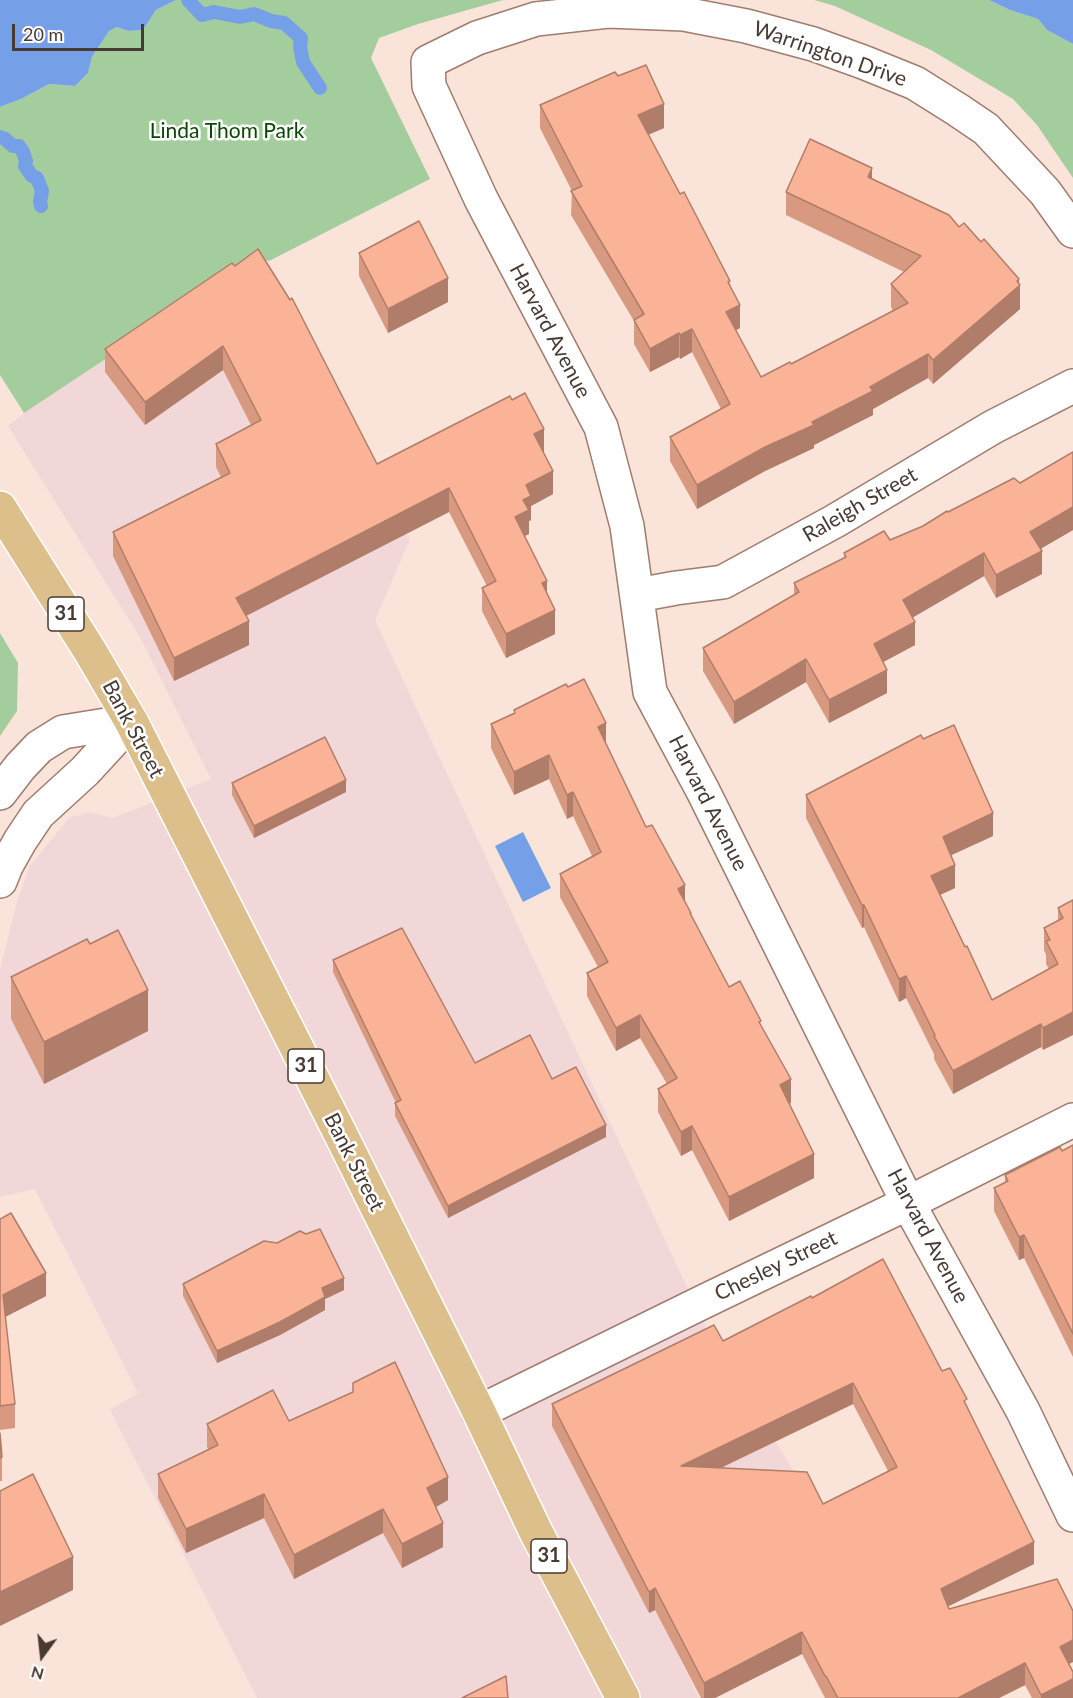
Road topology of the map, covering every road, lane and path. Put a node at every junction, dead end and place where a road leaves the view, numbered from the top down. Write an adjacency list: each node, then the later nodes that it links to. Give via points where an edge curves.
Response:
1 (428, 63): 2 (street, Warrington Drive, via 477,38 536,19 608,11 684,14 746,26 813,44 915,83 986,129 1046,192); 5 (street, Harvard Avenue, via 429,86 480,199 601,427 627,526)
2 (1073, 231)
3 (1073, 386): 5 (street, Raleigh Street, via 993,427 836,521 723,582)
4 (0, 508): 6 (main road, Bank Street / 31)
5 (638, 595): 10 (street, Harvard Avenue, via 650,692)
6 (131, 721): 7 (street, via 63,732 39,747); 8 (street, via 86,771 38,814); 11 (main road, Bank Street / 31)
7 (0, 793)
8 (0, 881)
9 (1073, 1120): 10 (street, Chesley Street)
10 (908, 1203): 11 (street, Chesley Street); 12 (street, Harvard Avenue, via 1023,1411)
11 (479, 1412): 13 (main road, Bank Street / 31, via 536,1532)
12 (1073, 1515)
13 (624, 1698)

